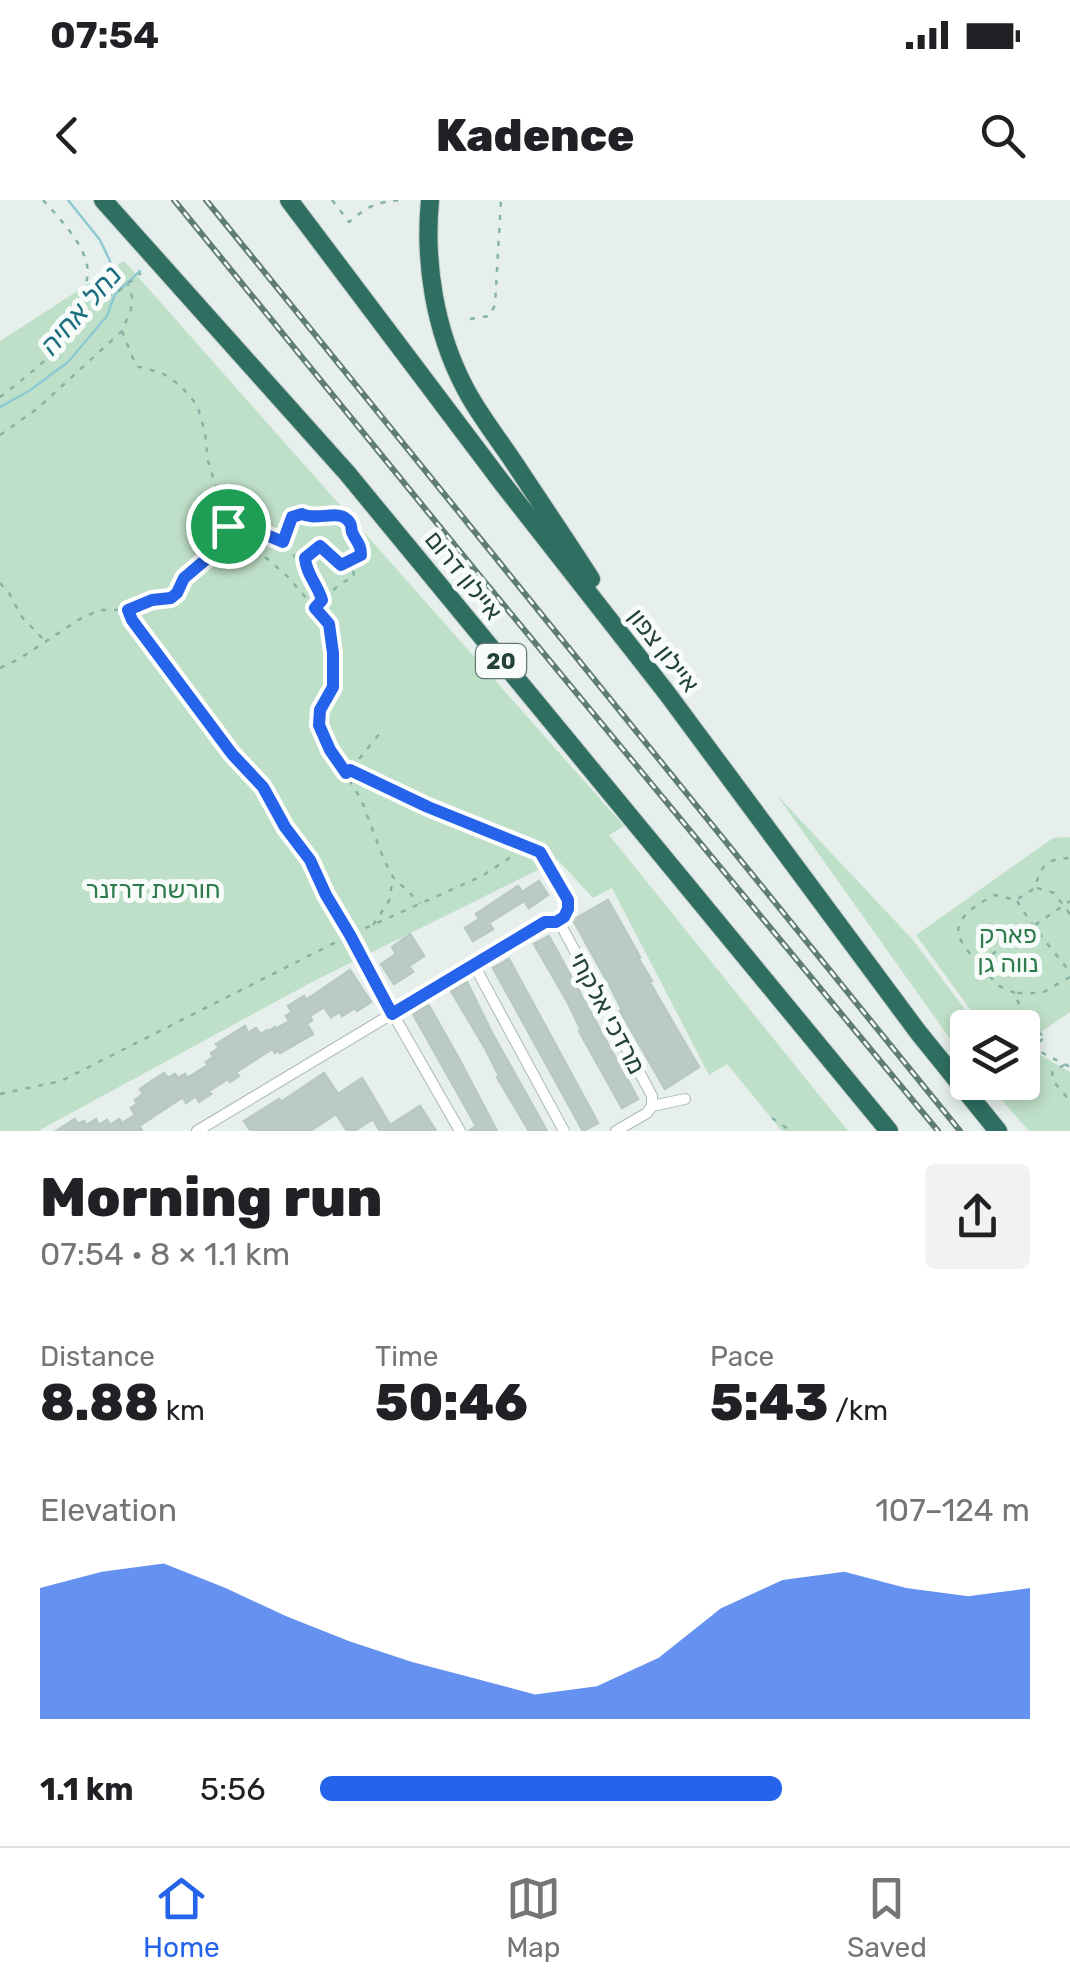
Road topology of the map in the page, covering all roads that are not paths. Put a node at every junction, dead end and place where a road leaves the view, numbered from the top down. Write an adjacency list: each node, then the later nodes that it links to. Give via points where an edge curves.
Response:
1 (103, 200): 13 (highway, איילון דרום / 20, via 347,473)
2 (290, 200): 4 (highway, איילון צפון)
3 (430, 200): 4 (highway, via 436,307 464,386)
4 (666, 692): 14 (highway, איילון צפון)
5 (474, 965): 6 (street); 8 (street, מרדכי אלקחי, via 545,922 556,922); 11 (street)
6 (392, 1014): 9 (street); 10 (street)
7 (685, 1099): 8 (street, מרדכי אלקחי)
8 (652, 1106): 12 (street, מרדכי אלקחי)
9 (198, 1131)
10 (460, 1131)
11 (564, 1131)
12 (616, 1131)
13 (889, 1131)
14 (998, 1131)

